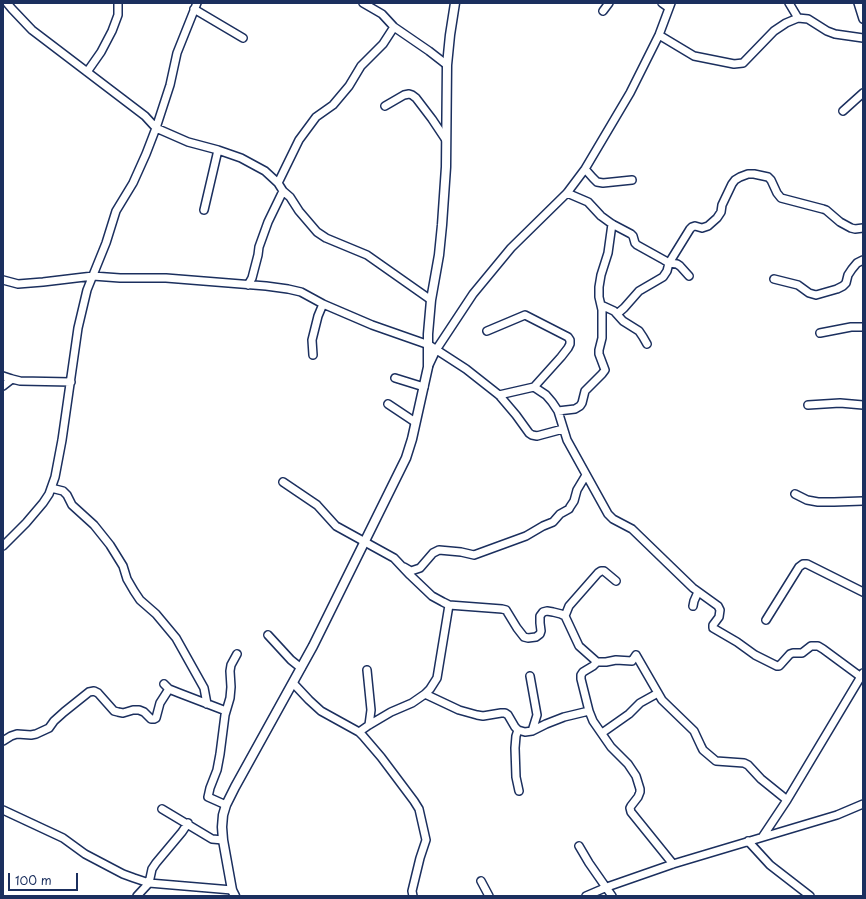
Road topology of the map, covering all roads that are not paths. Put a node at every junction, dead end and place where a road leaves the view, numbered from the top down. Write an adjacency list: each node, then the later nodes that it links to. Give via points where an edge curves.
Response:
1 (7, 3): 19 (street, via 32,30)
2 (118, 3): 19 (street, via 118,15 112,31)
3 (363, 3): 14 (street, via 382,14)
4 (455, 3): 18 (main road)
5 (609, 3): 11 (street)
6 (662, 3): 9 (street)
7 (790, 3): 12 (street)
8 (858, 3): 13 (street)
9 (670, 5): 15 (street)
10 (195, 6): 16 (street); 23 (street, via 177,53)
11 (603, 11)
12 (798, 18): 15 (street, via 779,27 739,64 694,56); 17 (street, via 808,18 826,31 835,34)
13 (863, 19)
14 (394, 28): 18 (street); 28 (street, via 383,44 361,66 333,105 316,118 299,140)
15 (659, 35): 26 (street, via 627,98)
16 (243, 38)
17 (863, 38)
18 (447, 65): 24 (main road)
19 (87, 72): 23 (street, via 145,116)
20 (863, 93): 22 (street)
21 (385, 106): 24 (street, via 404,95 412,95)
22 (843, 111)
23 (156, 128): 25 (street, via 188,142); 36 (street, via 133,183 116,211)
24 (446, 140): 41 (main road, via 442,225)
25 (218, 150): 28 (street, via 241,158 265,171); 31 (street)
26 (585, 169): 27 (street, via 597,182); 30 (street)
27 (632, 180)
28 (278, 183): 29 (street)
29 (283, 191): 40 (street, via 268,222); 41 (street, via 317,232 367,255)
30 (567, 193): 32 (street, via 588,202); 50 (street, via 506,254 473,294)
31 (204, 210)
32 (612, 224): 35 (street, via 631,234 635,243); 43 (street, via 599,287)
33 (863, 228): 35 (street, via 851,228 826,210 781,198 768,177 748,174 740,176 732,184 717,218 708,226 692,227)
34 (863, 260): 38 (street, via 852,269 843,286 816,295 798,285)
35 (669, 263): 37 (street, via 677,264); 44 (street, via 663,277 639,291)
36 (93, 276): 39 (street, via 18,284); 40 (street, via 166,278); 56 (street, via 78,328)
37 (689, 276)
38 (774, 279)
39 (3, 280)
40 (248, 285): 42 (street, via 301,292)
41 (431, 300): 49 (main road)
42 (324, 304): 49 (street, via 372,325); 51 (street, via 312,340)
43 (601, 305): 44 (street); 64 (street, via 602,338 599,354 605,370 585,391 580,406)
44 (617, 314): 48 (street, via 639,332)
45 (863, 327): 47 (street)
46 (487, 331): 59 (street, via 525,315 568,337 568,348)
47 (820, 333)
48 (647, 344)
49 (429, 345): 50 (street); 52 (main road)
50 (436, 350): 52 (street); 60 (street)
51 (313, 355)
52 (428, 367): 58 (main road)
53 (3, 376): 55 (street)
54 (395, 378): 58 (street)
55 (12, 379): 56 (street); 57 (street)
56 (71, 382): 69 (street, via 59,457)
57 (3, 386)
58 (424, 387): 65 (main road)
59 (534, 387): 60 (street); 64 (street, via 546,395)
60 (499, 395): 66 (street, via 532,435)
61 (388, 404): 65 (street)
62 (808, 405): 63 (street)
63 (863, 405)
64 (558, 411): 66 (street)
65 (415, 422): 72 (main road, via 406,458)
66 (563, 429): 67 (street)
67 (586, 475): 74 (street, via 570,507 553,522 526,536 474,555 439,550 420,568 411,570); 76 (street, via 608,514 632,529)
68 (282, 482): 72 (street, via 317,505 336,526)
69 (51, 488): 73 (street, via 43,503); 92 (street, via 67,495 72,505 94,525 110,545 140,600 176,638 204,688)
70 (795, 494): 71 (street, via 818,502)
71 (863, 500)
72 (365, 543): 74 (street, via 394,558); 85 (main road)
73 (3, 546)
74 (402, 566): 78 (street, via 432,596)
75 (616, 581): 80 (street, via 604,571 598,573 569,606)
76 (698, 592): 79 (street); 87 (street, via 715,603 720,610 713,628 755,655 779,666 790,654 802,653 814,645)
77 (863, 592): 81 (street, via 803,564)
78 (449, 605): 80 (street, via 506,610 517,628 528,638 540,634 540,616 543,612); 90 (street, via 436,678)
79 (693, 606)
80 (565, 616): 84 (street, via 579,646)
81 (766, 620)
82 (268, 635): 85 (street)
83 (237, 654): 94 (street, via 231,665 230,698)
84 (597, 662): 91 (street, via 632,661 636,655); 93 (street, via 581,675)
85 (301, 668): 89 (main road)
86 (367, 670): 95 (street, via 371,710)
87 (862, 675): 102 (street)
88 (530, 676): 98 (street, via 536,715)
89 (293, 683): 97 (street, via 321,711); 104 (main road)
90 (425, 694): 95 (street); 96 (street, via 477,715 505,713)
91 (658, 694): 99 (street, via 640,703); 102 (street, via 694,731 700,746 711,757 716,761 748,765)
92 (207, 704): 94 (street); 100 (street, via 167,686 156,718 151,719 139,710 123,713 114,711 94,691 89,692 64,712 49,728 31,735 18,734)
93 (589, 710): 98 (street, via 564,717); 99 (street)
94 (226, 711): 104 (street, via 217,770 208,797)
95 (369, 725): 97 (street)
96 (518, 730): 98 (street); 101 (street, via 515,748)
97 (360, 732): 118 (street, via 419,809 426,840 412,891)
98 (532, 732)
99 (602, 733): 112 (street, via 636,776 640,792 630,808 631,812)
100 (3, 741)
101 (519, 791)
102 (787, 800): 108 (street)
103 (863, 804): 108 (street, via 837,815)
104 (226, 805): 109 (main road, via 222,826)
105 (162, 809): 107 (street)
106 (3, 810): 114 (street, via 63,838 85,854 123,874)
107 (188, 823): 109 (street, via 212,838); 114 (street, via 152,869)
108 (763, 836): 110 (street)
109 (223, 840): 116 (main road)
110 (748, 841): 112 (street); 122 (street, via 770,864)
111 (579, 846): 115 (street)
112 (673, 864): 115 (street)
113 (481, 881): 119 (street)
114 (149, 883): 116 (street); 117 (street)
115 (607, 887): 120 (street); 121 (street)
116 (234, 893)
117 (137, 896)
118 (413, 896)
119 (489, 896)
120 (586, 896)
121 (612, 896)
122 (810, 896)

